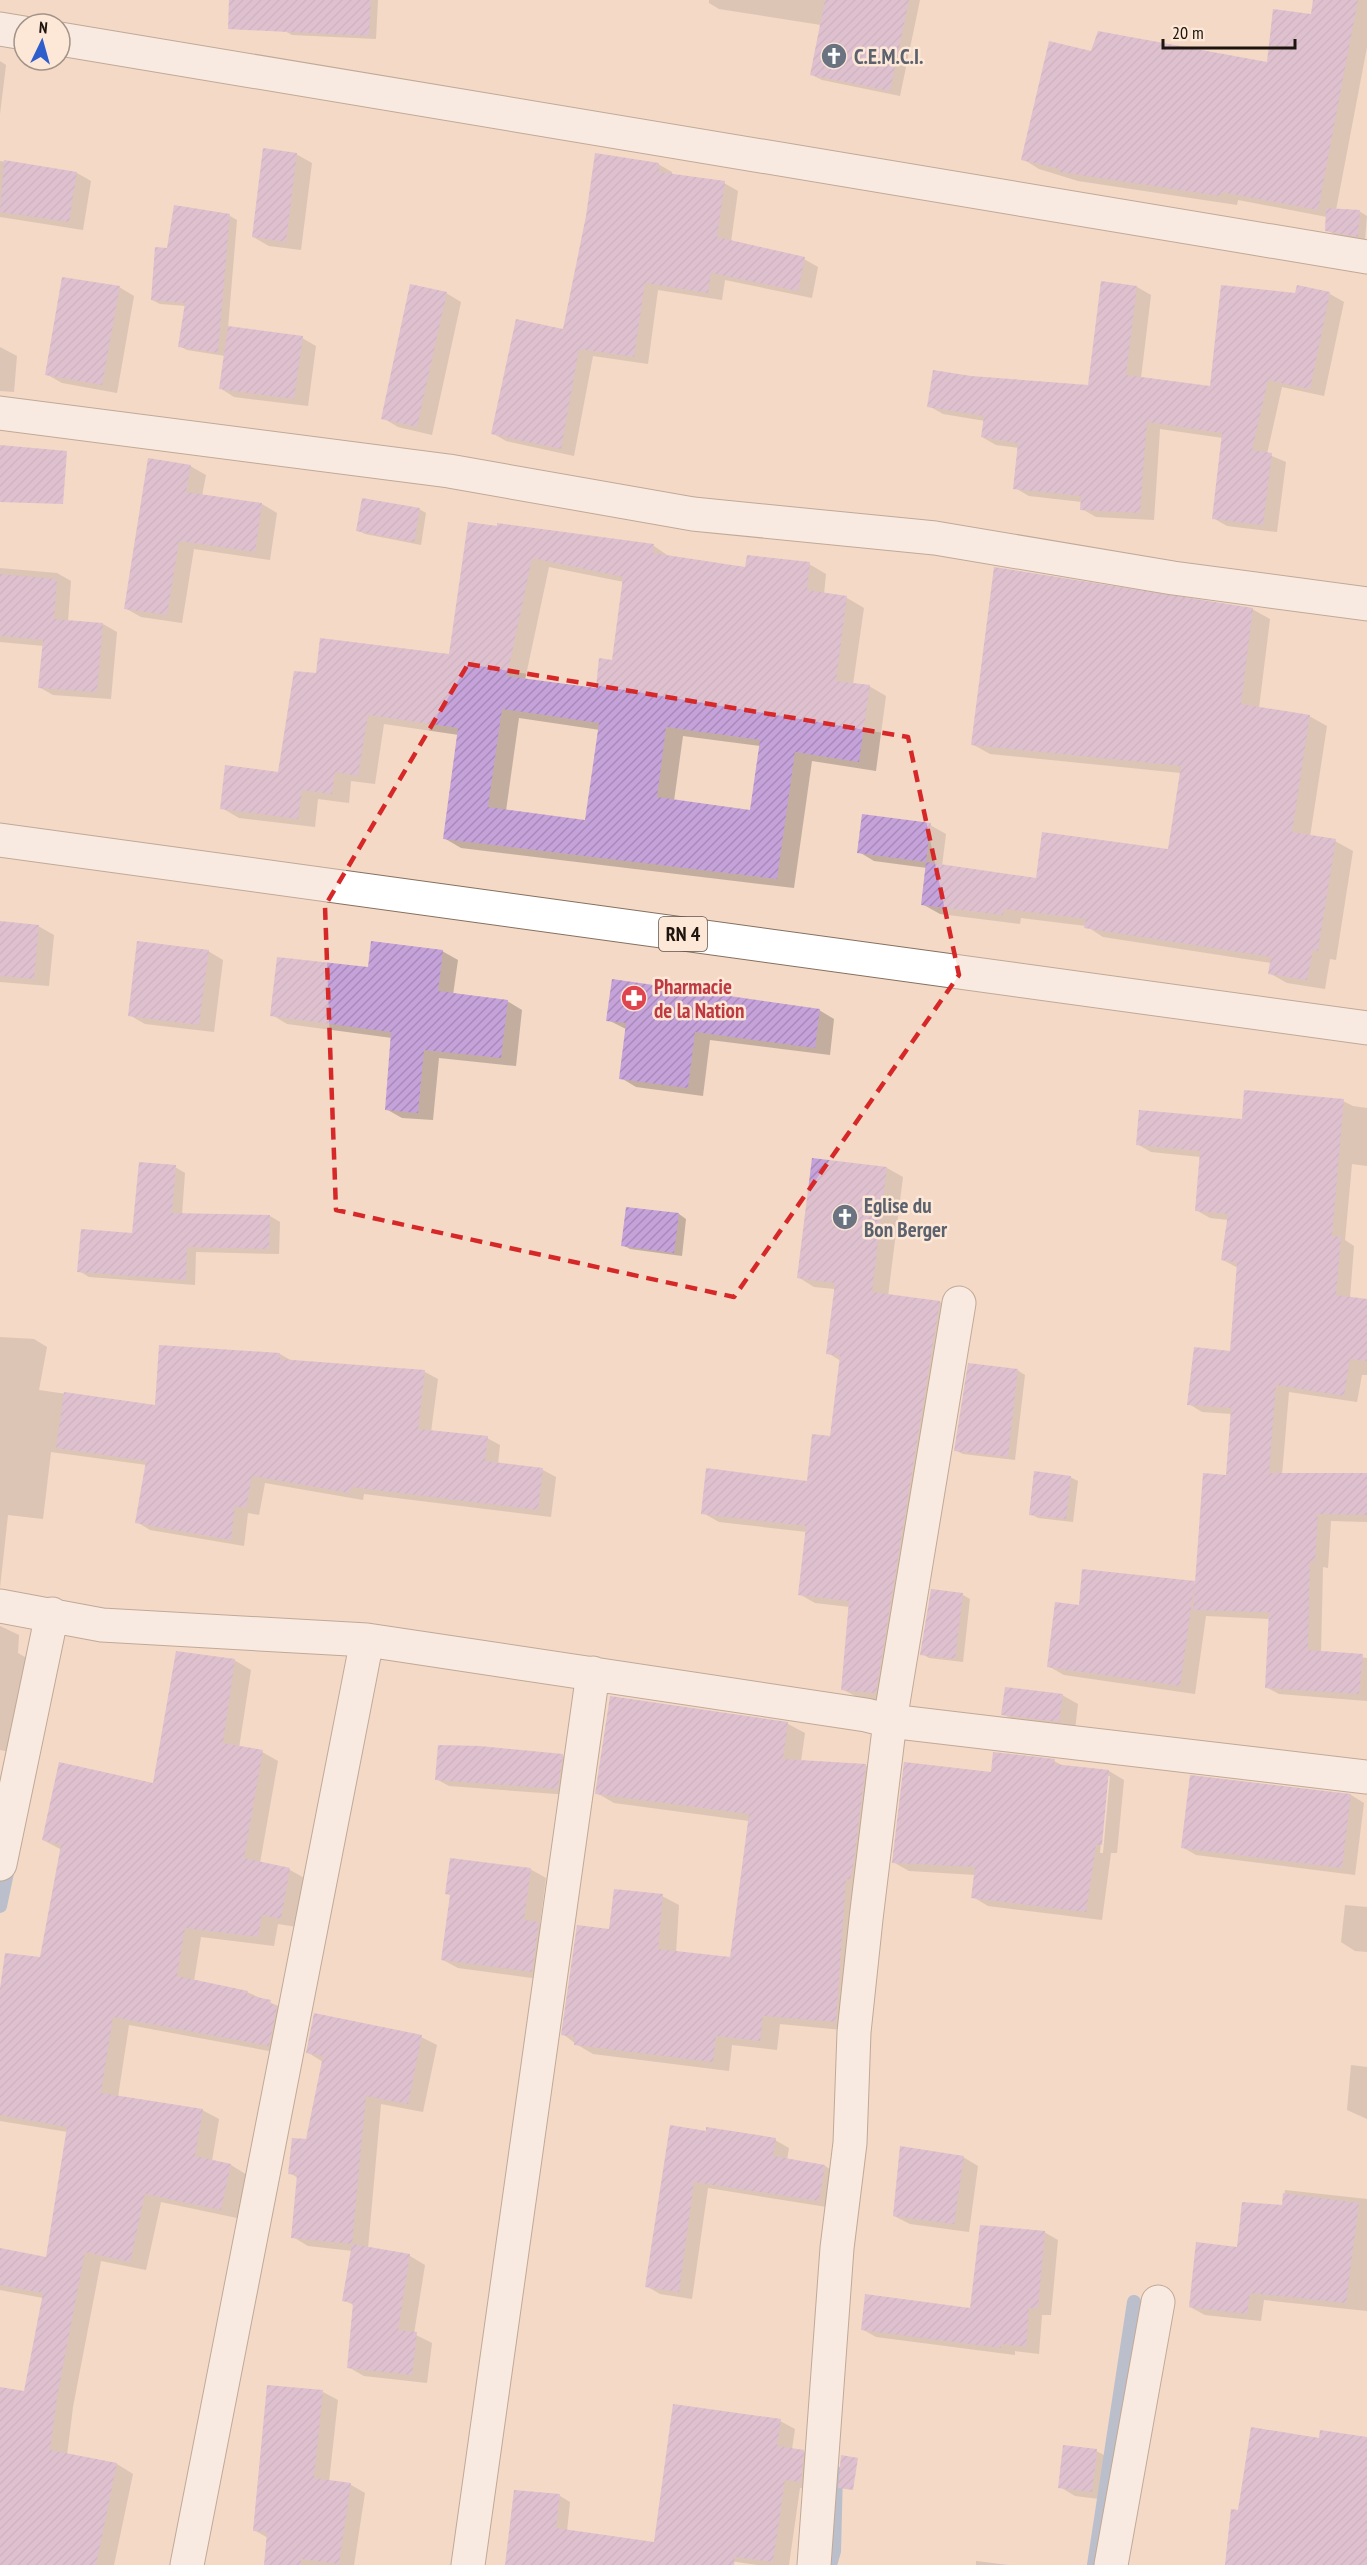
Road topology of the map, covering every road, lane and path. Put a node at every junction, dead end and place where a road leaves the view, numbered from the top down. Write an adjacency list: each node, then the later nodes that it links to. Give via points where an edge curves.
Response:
1 (72, 41): 2 (street)
2 (1367, 257)
3 (0, 413): 4 (street, via 449,471 693,514 935,538 1173,578)
4 (1367, 604)
5 (0, 840): 6 (street, RN 4)
6 (1367, 1028)
7 (959, 1303): 12 (street)
8 (0, 1606): 9 (street)
9 (52, 1614): 10 (street, via 102,1625); 14 (street)
10 (367, 1640): 11 (street); 16 (street)
11 (593, 1673): 12 (street); 17 (street)
12 (890, 1721): 13 (street); 18 (street, via 854,2032 850,2143 837,2248)
13 (1367, 1777)
14 (0, 1864)
15 (1158, 2302): 19 (street)
16 (187, 2565)
17 (468, 2565)
18 (814, 2565)
19 (1111, 2565)

